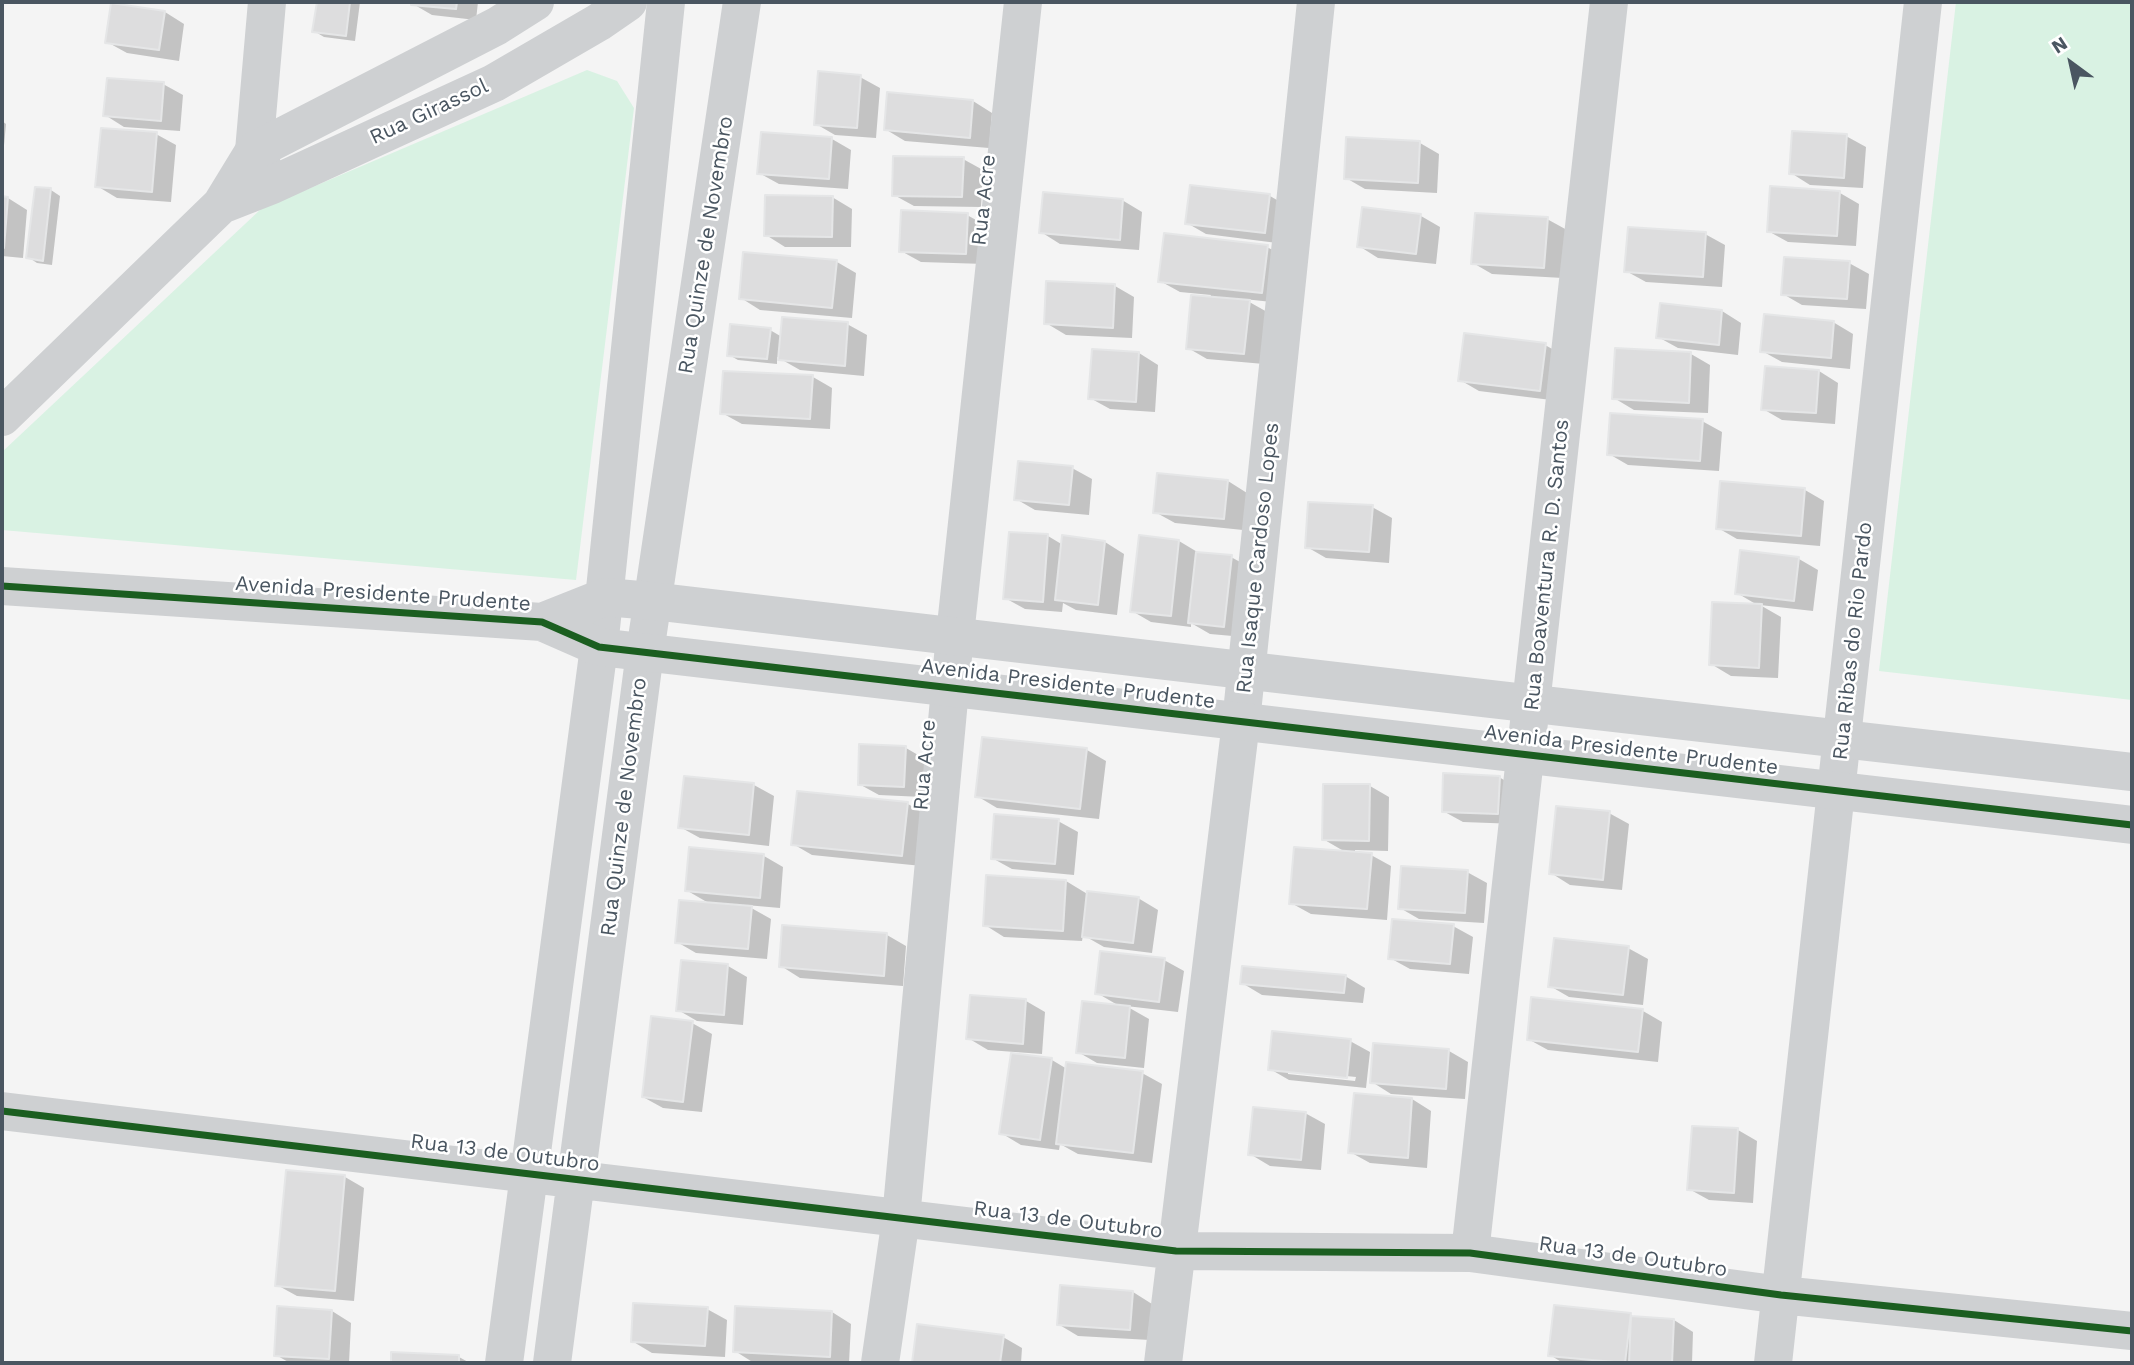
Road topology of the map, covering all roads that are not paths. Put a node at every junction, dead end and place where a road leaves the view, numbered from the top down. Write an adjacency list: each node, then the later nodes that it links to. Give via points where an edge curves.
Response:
1 (267, 2): 10 (street)
2 (535, 2): 10 (street, Rua Girassol)
3 (628, 2): 11 (street, Rua Girassol, via 494,83)
4 (666, 2): 15 (street)
5 (742, 2): 16 (street, Rua Quinze de Novembro)
6 (1023, 2): 18 (street, Rua Acre)
7 (1317, 2): 21 (street, Rua Isaque Cardoso Lopes)
8 (1609, 2): 23 (street, Rua Boaventura R. D. Santos)
9 (1923, 2): 25 (street, Rua Ribas do Rio Pardo)
10 (254, 151): 11 (street); 12 (street, Rua Girassol)
11 (272, 185): 12 (street, Rua Girassol)
12 (221, 205): 13 (street, Rua Girassol)
13 (2, 417)
14 (2, 586): 17 (street, Avenida Presidente Prudente)
15 (605, 597): 16 (street, Avenida Presidente Prudente); 17 (street, Avenida Presidente Prudente); 19 (street)
16 (652, 601): 18 (street, Avenida Presidente Prudente); 20 (street, Rua Quinze de Novembro)
17 (542, 622): 19 (street, Avenida Presidente Prudente)
18 (955, 635): 21 (street, Avenida Presidente Prudente); 22 (street, Rua Acre)
19 (599, 647): 20 (street, Avenida Presidente Prudente); 31 (street)
20 (645, 652): 22 (street, Avenida Presidente Prudente); 32 (street, Rua Quinze de Novembro)
21 (1246, 671): 23 (street, Avenida Presidente Prudente); 24 (street, Rua Isaque Cardoso Lopes)
22 (950, 688): 24 (street, Avenida Presidente Prudente); 33 (street, Rua Acre)
23 (1531, 704): 25 (street, Avenida Presidente Prudente); 26 (street, Rua Boaventura R. D. Santos)
24 (1241, 722): 26 (street, Avenida Presidente Prudente); 34 (street, Rua Isaque Cardoso Lopes)
25 (1842, 741): 27 (street, Avenida Presidente Prudente); 28 (street, Rua Ribas do Rio Pardo)
26 (1526, 755): 28 (street, Avenida Presidente Prudente); 35 (street, Rua Boaventura R. D. Santos)
27 (2132, 772)
28 (1836, 792): 29 (street, Avenida Presidente Prudente); 36 (street, Rua Ribas do Rio Pardo)
29 (2132, 825)
30 (2, 1111): 31 (street, Rua 13 de Outubro)
31 (530, 1173): 32 (street, Rua 13 de Outubro); 38 (street)
32 (576, 1179): 33 (street, Rua 13 de Outubro); 39 (street, Rua Quinze de Novembro)
33 (901, 1218): 34 (street, Rua 13 de Outubro); 40 (street, Rua Acre)
34 (1177, 1251): 35 (street, Rua 13 de Outubro); 41 (street, Rua Isaque Cardoso Lopes)
35 (1470, 1253): 36 (street, Rua 13 de Outubro)
36 (1781, 1295): 37 (street, Rua 13 de Outubro); 42 (street, Rua Ribas do Rio Pardo)
37 (2132, 1331)
38 (505, 1363)
39 (552, 1363)
40 (880, 1363)
41 (1163, 1363)
42 (1773, 1363)

